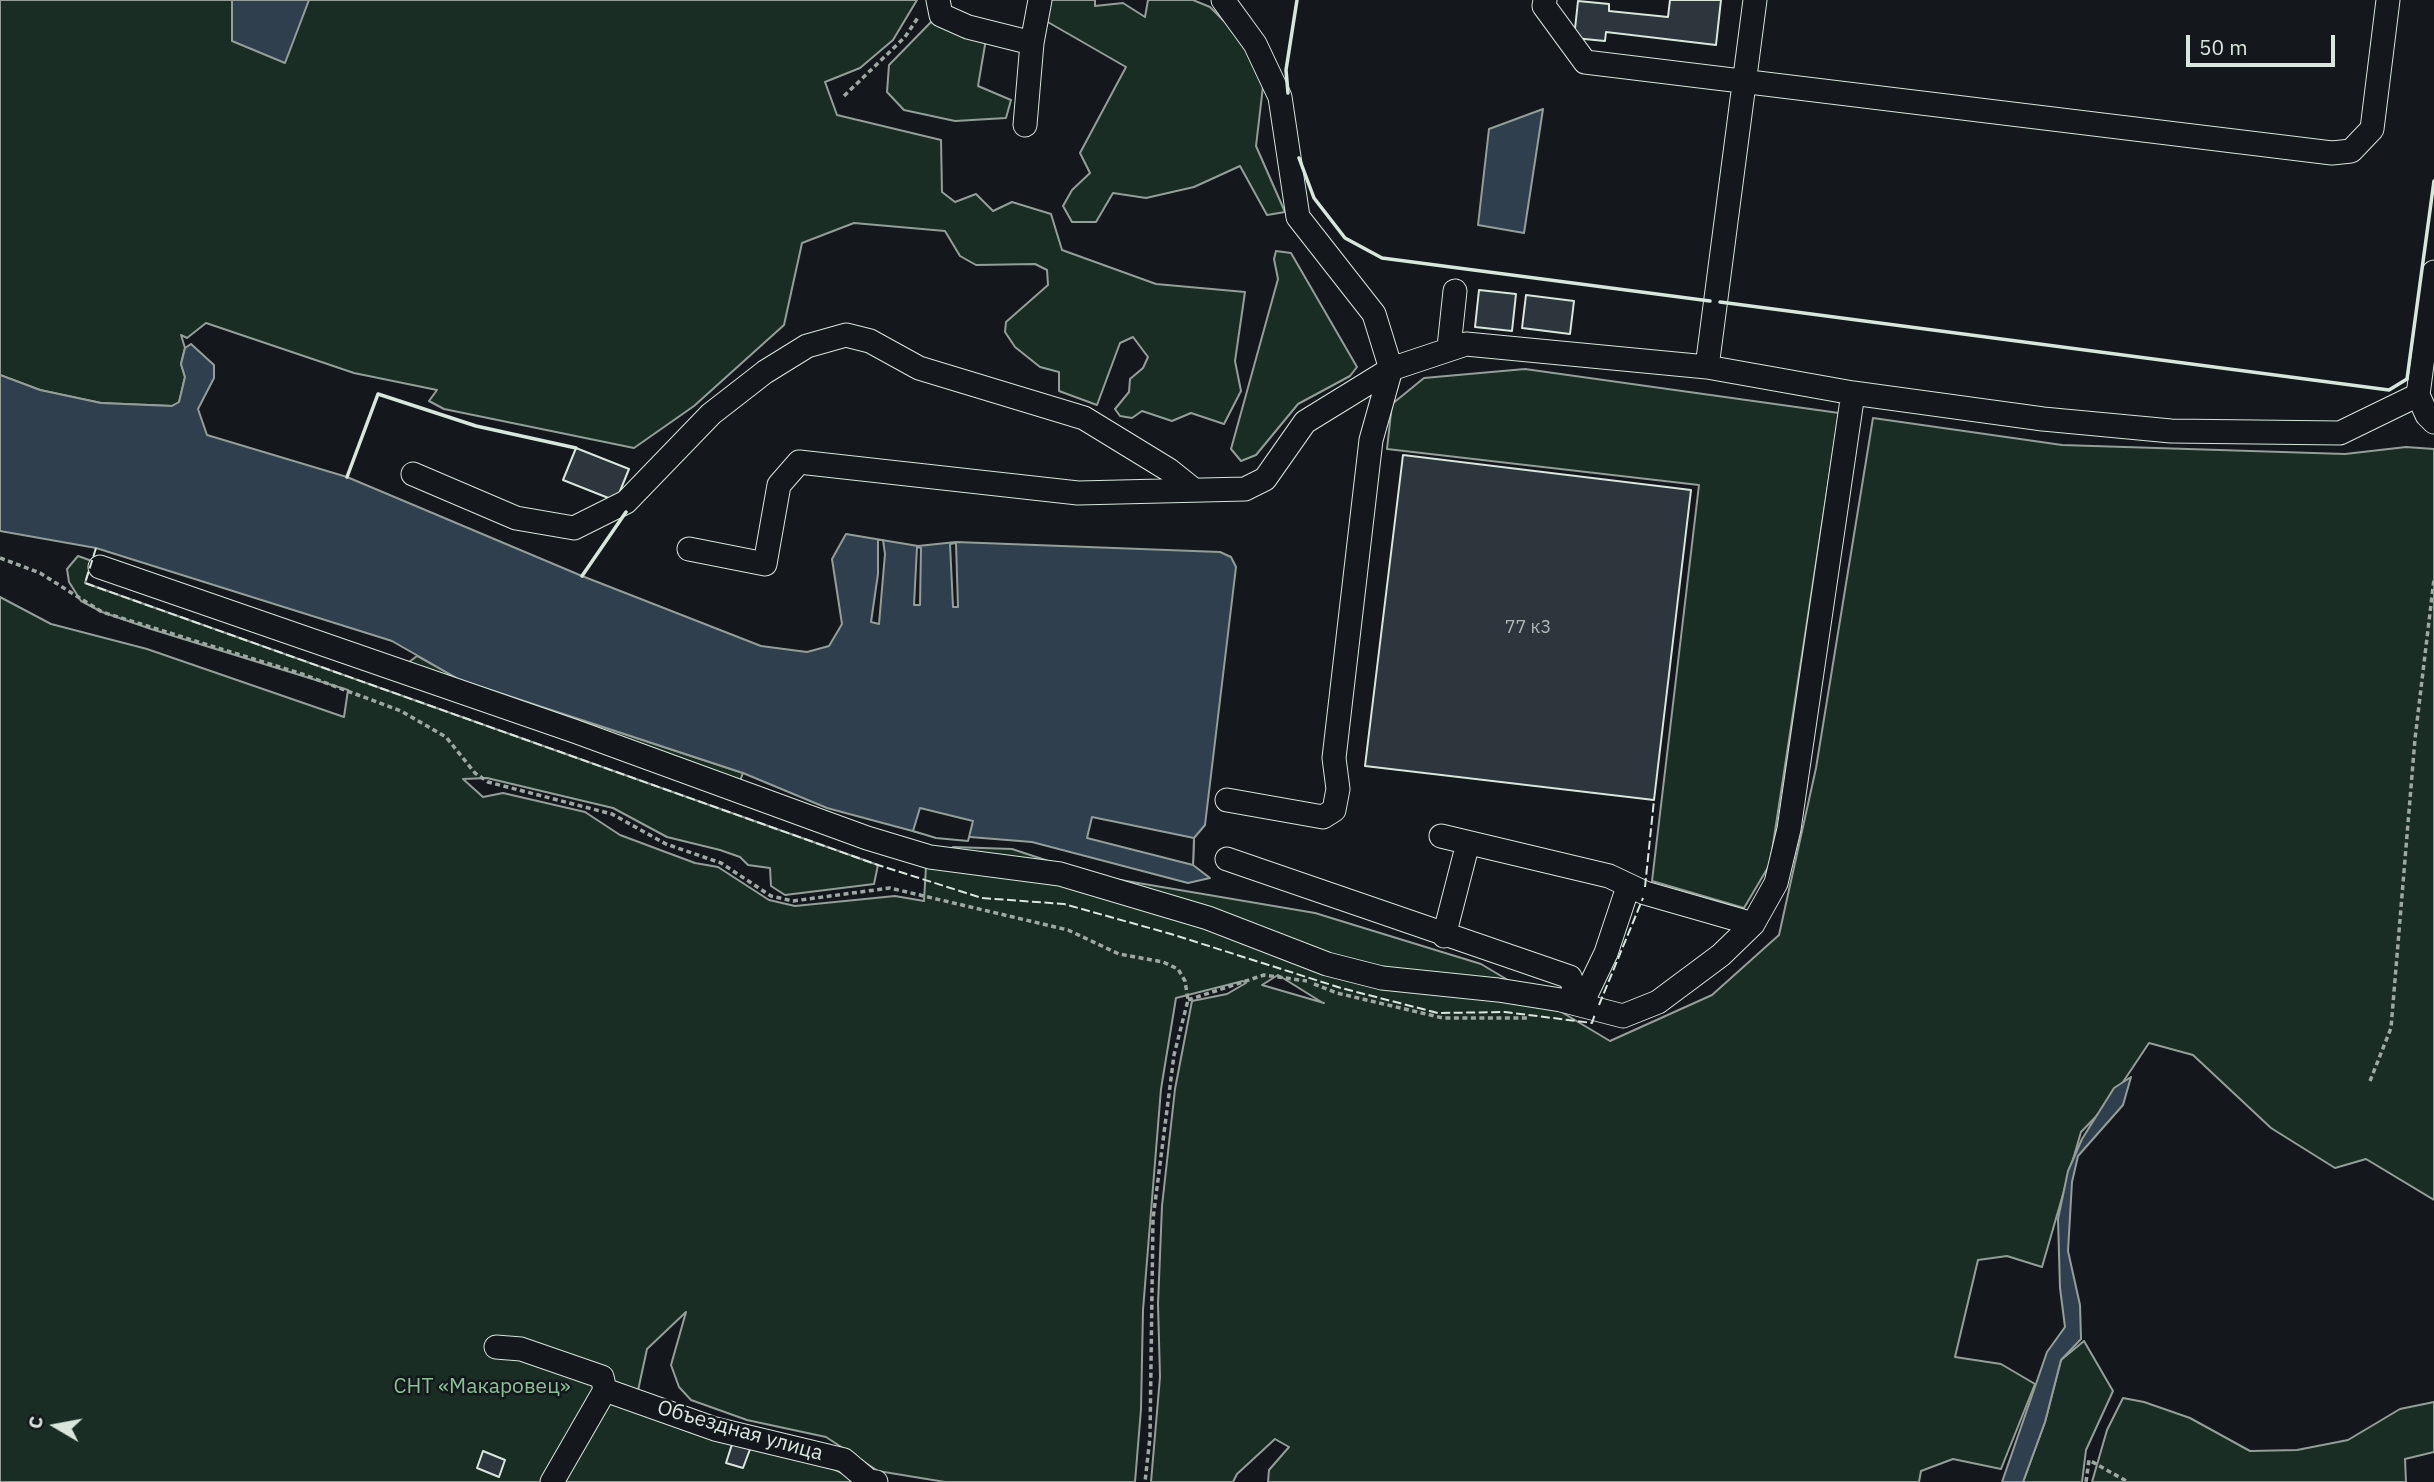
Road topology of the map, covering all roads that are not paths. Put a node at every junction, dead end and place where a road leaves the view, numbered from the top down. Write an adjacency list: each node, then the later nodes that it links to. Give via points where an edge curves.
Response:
1 (1040, 0): 7 (street)
2 (1223, 0): 14 (street, via 1255,44 1280,97 1298,218 1374,314)
3 (1545, 0): 8 (street, via 1544,6 1585,62)
4 (1755, 0): 8 (street)
5 (2388, 0): 8 (street, via 2372,129 2351,151 2332,153)
6 (931, 5): 7 (street, via 968,27)
7 (1032, 43): 9 (street)
8 (1745, 81): 13 (street)
9 (1025, 125)
10 (2434, 272): 16 (street)
11 (1455, 291): 12 (street)
12 (1449, 347): 13 (street, via 1466,344); 14 (street)
13 (1707, 367): 15 (street)
14 (1391, 369): 19 (street, via 1305,422 1265,479 1245,489); 22 (street, via 1371,440 1334,758 1338,789 1334,810 1322,817)
15 (1853, 393): 16 (street, via 2158,430 2327,433 2340,433); 27 (street, via 1789,829 1776,883)
16 (2418, 396): 17 (street)
17 (2434, 422)
18 (413, 474): 19 (street, via 516,518 574,528 626,502 711,414 765,372 807,346 846,335 870,341 919,368 1084,418)
19 (1194, 490): 20 (street, via 1077,493 799,462 779,485 765,564)
20 (689, 549)
21 (100, 567): 29 (street, via 930,857 1060,874 1209,918 1327,964 1382,978 1498,990)
22 (1227, 800)
23 (1441, 836): 24 (street)
24 (1468, 843): 26 (street, via 1609,876); 28 (street)
25 (1227, 859): 28 (street)
26 (1628, 887): 27 (street); 29 (street, via 1606,953)
27 (1753, 924): 29 (street, via 1721,956 1658,1002 1623,1016)
28 (1444, 936): 29 (street, via 1570,977)
29 (1581, 1005)
30 (496, 1348): 31 (street, via 521,1349 602,1377)
31 (603, 1393): 32 (street); 33 (street, Объездная улица, via 715,1429 844,1460)
32 (552, 1482)
33 (871, 1482)

